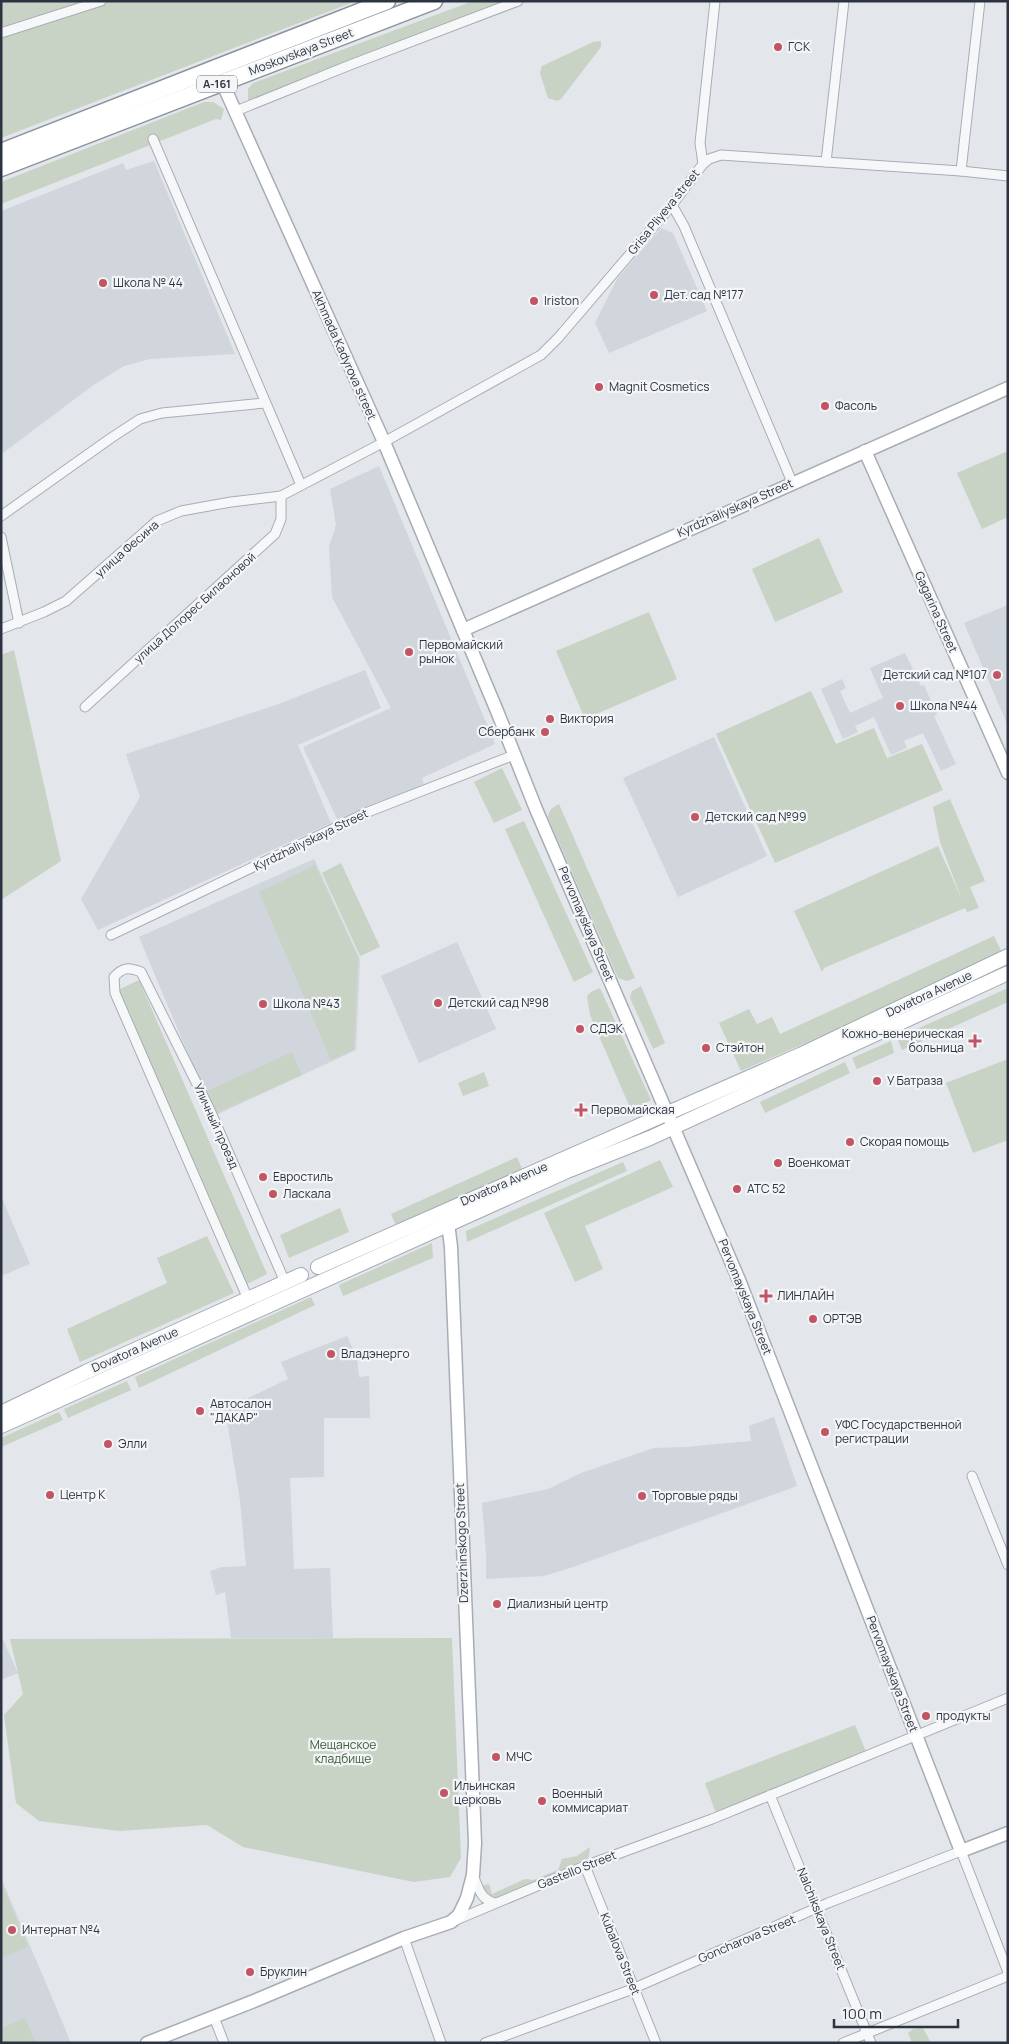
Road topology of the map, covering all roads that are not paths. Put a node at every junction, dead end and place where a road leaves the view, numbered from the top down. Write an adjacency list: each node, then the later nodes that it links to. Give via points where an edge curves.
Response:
1 (101, 1): 9 (street)
2 (387, 1): 8 (highway, Moskovskaya Street / А-161)
3 (434, 1): 10 (highway, Moskovskaya Street / А-161)
4 (518, 1): 11 (street)
5 (715, 1): 15 (street, via 700,142)
6 (844, 1): 14 (street)
7 (980, 1): 17 (street)
8 (368, 4): 13 (highway, Moskovskaya Street / А-161)
9 (1, 33)
10 (222, 82): 11 (street, Akhmada Kadyrova street); 16 (highway, Moskovskaya Street / А-161)
11 (236, 111): 22 (street, Akhmada Kadyrova street)
12 (153, 139): 21 (street)
13 (1, 152)
14 (826, 162): 15 (street, Grisa Pliyeva street, via 720,155); 17 (street, Grisa Pliyeva street)
15 (703, 164): 19 (street, Grisa Pliyeva street)
16 (1, 168)
17 (962, 171): 18 (street, Grisa Pliyeva street)
18 (1008, 176)
19 (672, 205): 22 (street, Grisa Pliyeva street, via 541,355); 24 (street, via 684,226)
20 (1008, 388): 23 (street, Kyrdzhaliyskaya Street)
21 (265, 403): 25 (street); 27 (street, via 162,413 140,420)
22 (384, 442): 25 (street, Grisa Pliyeva street); 31 (street, Akhmada Kadyrova street)
23 (865, 451): 24 (street, Kyrdzhaliyskaya Street); 34 (street, Gagarina Street)
24 (792, 482): 31 (street, Kyrdzhaliyskaya Street)
25 (301, 484): 26 (street, улица Фесина)
26 (281, 496): 29 (street, улица Фесина, via 181,511 157,521 66,601); 32 (street, улица Долорес Билаоновой, via 281,519 275,534)
27 (1, 516)
28 (1, 537): 29 (street)
29 (19, 623): 30 (street, улица Фесина)
30 (1, 629)
31 (463, 630): 33 (street, Pervomayskaya Street)
32 (85, 707)
33 (514, 755): 35 (street, Kyrdzhaliyskaya Street, via 368,812); 38 (street, Pervomayskaya Street)
34 (1008, 773)
35 (111, 935)
36 (1008, 956): 38 (main road, Dovatora Avenue)
37 (1008, 973): 39 (main road, Dovatora Avenue)
38 (668, 1113): 39 (street, Pervomayskaya Street); 40 (main road, Dovatora Avenue)
39 (674, 1127): 41 (main road, Dovatora Avenue); 51 (street, Pervomayskaya Street, via 743,1289)
40 (446, 1210): 41 (street, Dzerzhinskogo Street); 42 (main road, Dovatora Avenue)
41 (448, 1225): 47 (main road, Dovatora Avenue); 56 (street, Dzerzhinskogo Street)
42 (318, 1267): 43 (street, Dovatora Avenue)
43 (301, 1275): 44 (main road, Dovatora Avenue)
44 (284, 1282): 45 (main road, Dovatora Avenue); 45 (street, Уличный проезд, via 210,1110 142,972 130,967 119,972 114,977 115,993)
45 (248, 1299): 46 (main road, Dovatora Avenue)
46 (1, 1413)
47 (1, 1426)
48 (972, 1476): 49 (street)
49 (1008, 1565)
50 (1008, 1698): 51 (street, Gastello Street)
51 (916, 1736): 52 (street, Gastello Street); 54 (street, Pervomayskaya Street)
52 (770, 1794): 55 (street, Gastello Street); 58 (street, Nalchikskaya Street)
53 (1008, 1833): 54 (street, Goncharova Street)
54 (961, 1851): 58 (street, Goncharova Street); 61 (street, Pervomayskaya Street)
55 (585, 1866): 57 (street, Gastello Street); 63 (street, Kubalova Street)
56 (473, 1875): 57 (street, Dzerzhinskogo Street, via 481,1895); 59 (street, Dzerzhinskogo Street, via 463,1907)
57 (495, 1903): 59 (street, Gastello Street)
58 (817, 1909): 63 (street, Goncharova Street); 65 (street, Nalchikskaya Street)
59 (451, 1922): 60 (street, Gastello Street)
60 (404, 1938): 64 (street, Gastello Street); 68 (street)
61 (1008, 1972)
62 (1008, 1976): 65 (street)
63 (634, 1988): 69 (street, Goncharova Street); 70 (street, Kubalova Street)
64 (214, 2017): 66 (street, Gastello Street); 67 (street)
65 (867, 2033): 71 (street); 72 (street, Nalchikskaya Street)
66 (147, 2043)
67 (224, 2043)
68 (441, 2043)
69 (485, 2043)
70 (656, 2043)
71 (843, 2043)
72 (871, 2043)

